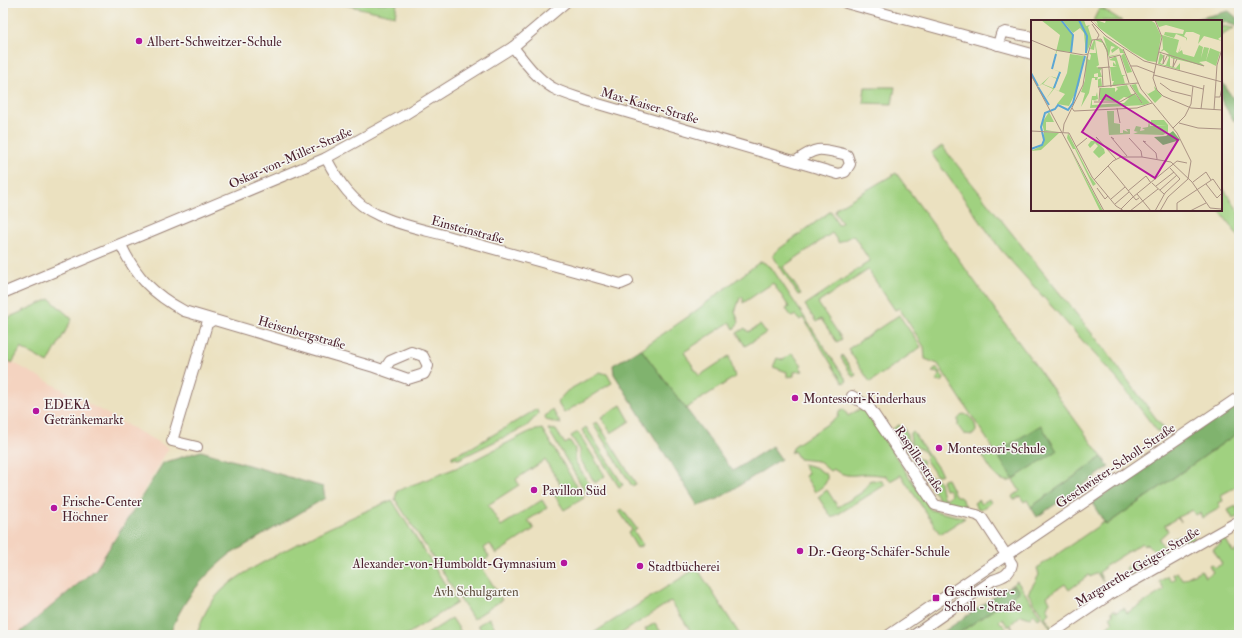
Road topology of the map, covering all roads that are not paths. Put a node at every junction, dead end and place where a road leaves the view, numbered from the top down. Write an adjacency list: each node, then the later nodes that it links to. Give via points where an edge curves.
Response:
1 (565, 3): 5 (street, Oskar-von-Miller-Straße)
2 (846, 3): 4 (street)
3 (1031, 38): 4 (street, via 1005,32 1001,34)
4 (998, 45): 6 (street)
5 (513, 47): 7 (street, Oskar-von-Miller-Straße, via 404,115); 8 (street, Max-Kaiser-Straße, via 541,79 564,93)
6 (1031, 54)
7 (326, 158): 9 (street, Oskar-von-Miller-Straße); 10 (street, Einsteinstraße, via 334,174 353,198 378,215 420,230 621,284)
8 (796, 161): 8 (street, Max-Kaiser-Straße, via 838,174 844,172 850,164 846,155 818,148)
9 (121, 245): 11 (street, Oskar-von-Miller-Straße); 12 (street, Heisenbergstraße, via 132,267 157,294 184,311)
10 (628, 281)
11 (3, 293)
12 (213, 320): 13 (street, Heisenbergstraße); 16 (street, via 207,324 172,441)
13 (384, 370)
14 (852, 396): 18 (street, Raspillerstraße, via 869,406 935,505 979,516)
15 (1239, 397): 18 (street, Geschwister-Scholl-Straße)
16 (197, 447)
17 (1239, 521): 21 (street, Margarethe-Geiger-Straße, via 1149,571)
18 (1007, 555): 19 (street, Geschwister-Scholl-Straße); 20 (street, via 1012,564 1007,574 993,580)
19 (889, 635)
20 (914, 635)
21 (1050, 635)

